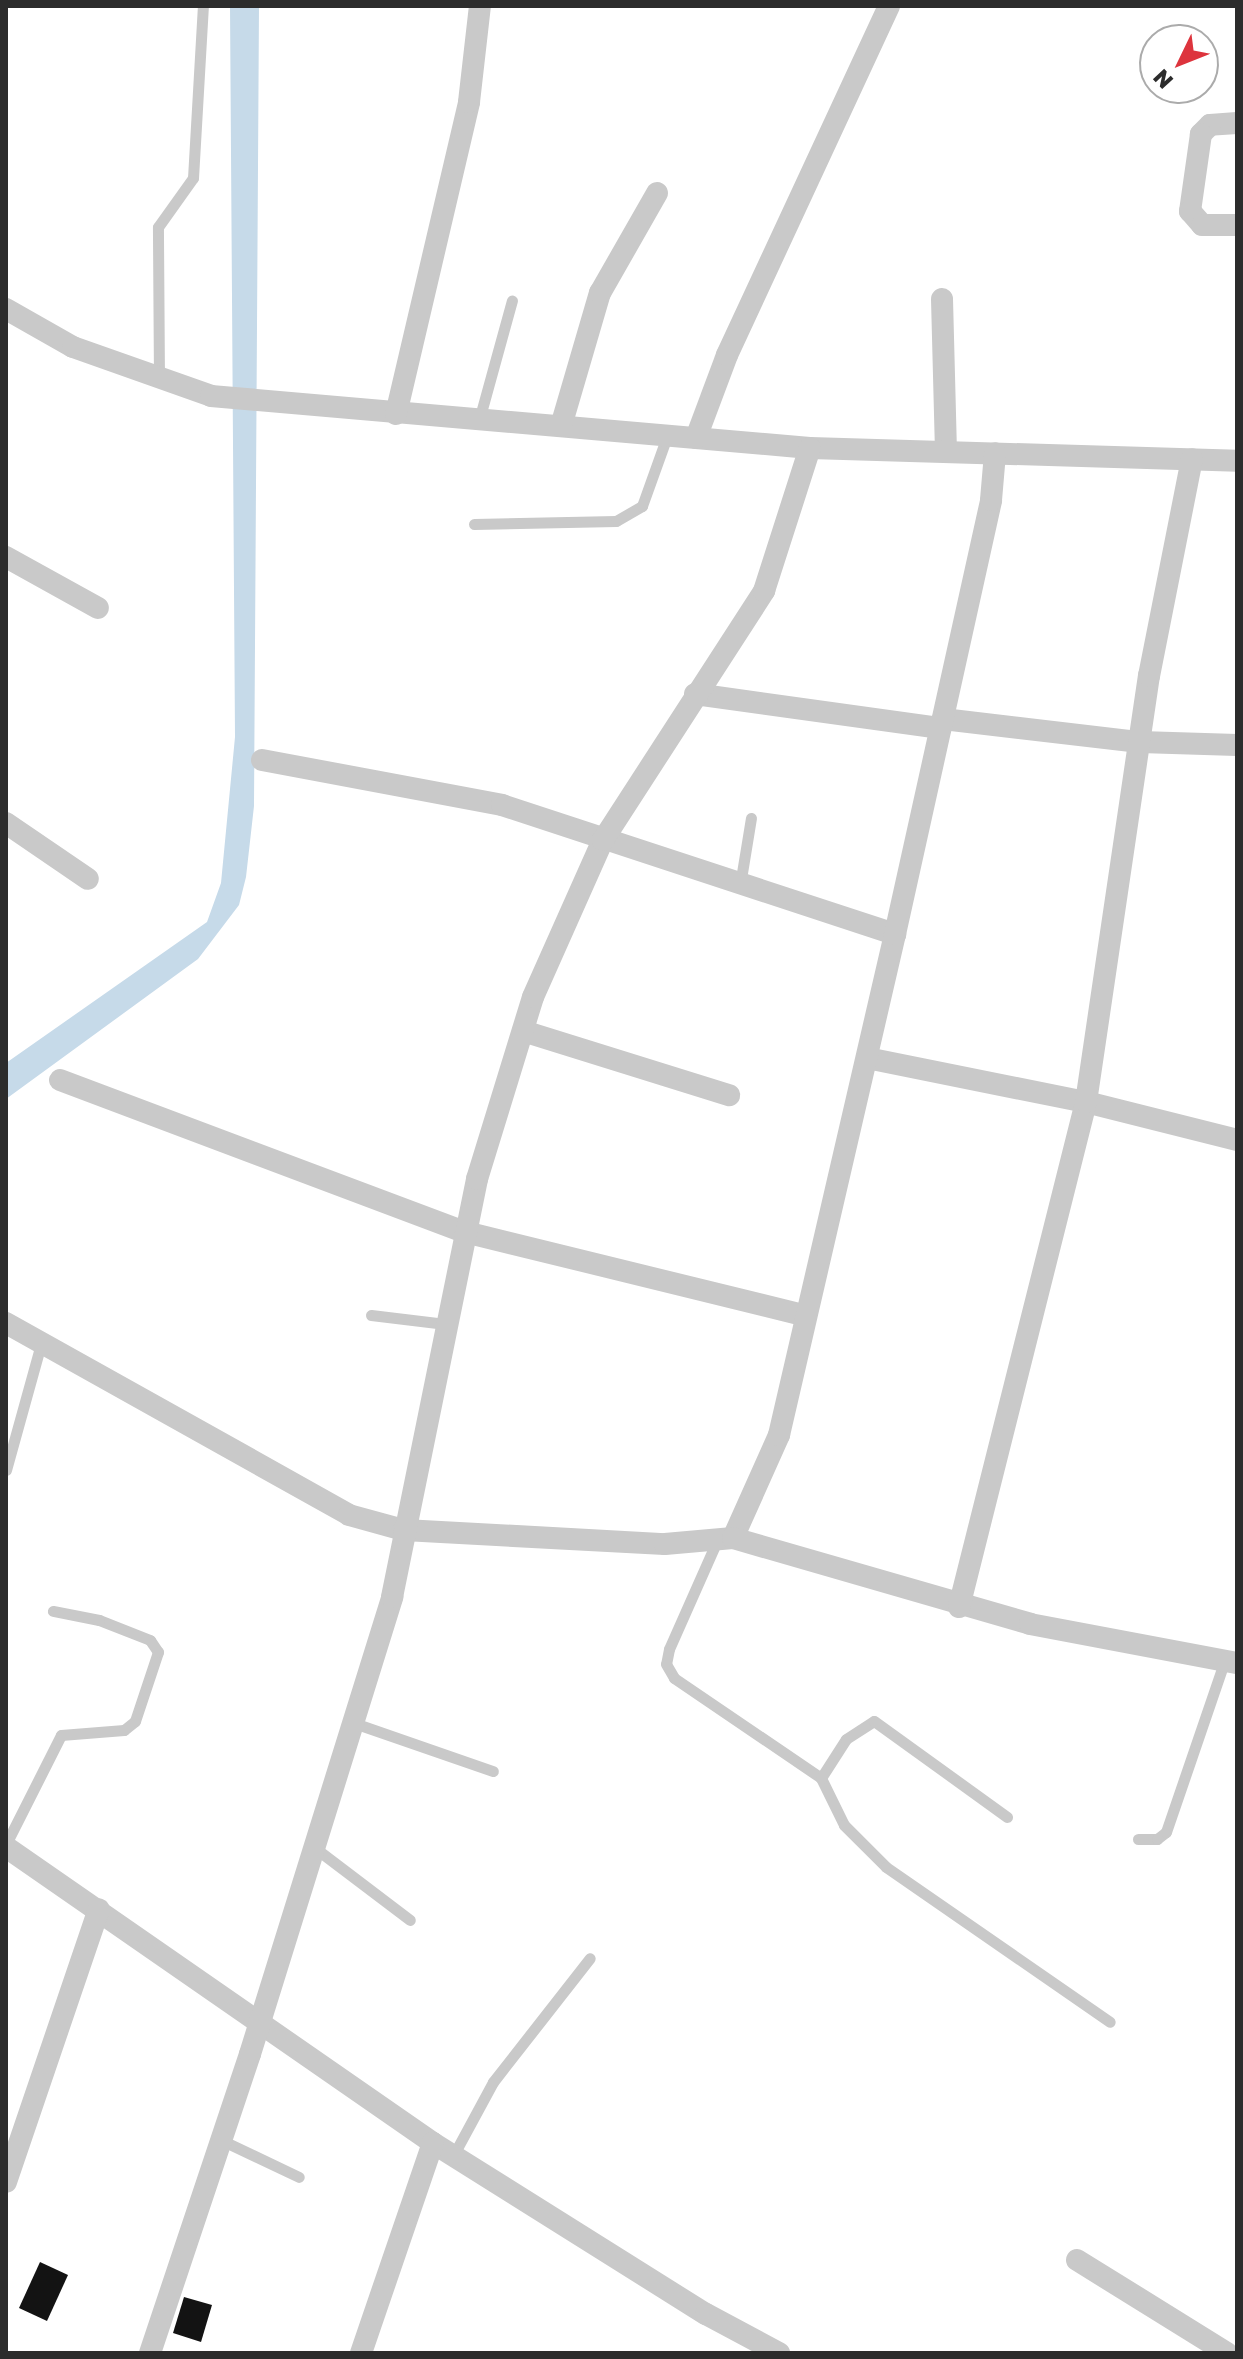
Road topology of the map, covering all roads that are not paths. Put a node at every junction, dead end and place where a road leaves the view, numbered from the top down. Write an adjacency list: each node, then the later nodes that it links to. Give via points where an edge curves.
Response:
1 (203, 6): 10 (lane, via 193,178 158,227)
2 (480, 6): 11 (street, via 469,102)
3 (889, 6): 15 (street, via 727,355)
4 (1237, 123): 6 (street, via 1210,125 1201,134 1190,211 1202,225)
5 (657, 193): 13 (street, via 600,293)
6 (1237, 225)
7 (942, 299): 17 (street)
8 (512, 300): 12 (lane)
9 (6, 309): 10 (street, via 73,347)
10 (159, 380): 11 (street, via 211,396)
11 (396, 414): 12 (street)
12 (479, 420): 13 (street)
13 (561, 426): 14 (street)
14 (667, 436): 15 (street); 21 (lane, via 642,506 616,521)
15 (696, 438): 16 (street)
16 (810, 448): 17 (street); 24 (street, via 764,591)
17 (946, 451): 18 (street)
18 (995, 453): 19 (street); 25 (street, via 991,500)
19 (1192, 459): 20 (street); 26 (street)
20 (1237, 461)
21 (474, 524)
22 (6, 557): 23 (street)
23 (98, 608)
24 (695, 694): 25 (street); 31 (street)
25 (942, 724): 26 (street); 34 (street)
26 (1140, 742): 27 (street); 39 (street)
27 (1237, 745)
28 (262, 760): 31 (street, via 502,805)
29 (751, 818): 33 (lane)
30 (6, 823): 32 (street)
31 (603, 840): 33 (street); 35 (street)
32 (88, 879)
33 (739, 886): 34 (street)
34 (895, 934): 36 (street)
35 (523, 1031): 38 (street); 41 (street)
36 (867, 1058): 39 (street); 43 (street)
37 (60, 1080): 41 (street)
38 (729, 1095)
39 (1086, 1102): 40 (street); 50 (street)
40 (1237, 1140)
41 (465, 1232): 43 (street); 45 (street)
42 (371, 1315): 45 (lane)
43 (806, 1316): 49 (street, via 779,1435)
44 (6, 1323): 46 (street)
45 (445, 1324): 48 (street)
46 (41, 1344): 47 (lane); 48 (street, via 349,1515)
47 (6, 1470)
48 (404, 1530): 49 (street); 53 (street, via 392,1597)
49 (725, 1541): 50 (street); 55 (lane, via 666,1664 674,1678)
50 (959, 1607): 52 (street)
51 (53, 1611): 58 (lane, via 150,1640 158,1652 135,1721 124,1730 61,1735)
52 (1231, 1662): 57 (lane, via 1166,1832 1157,1839)
53 (354, 1723): 54 (lane); 59 (street)
54 (493, 1771)
55 (821, 1778): 56 (lane, via 846,1739 874,1721); 64 (lane, via 844,1825 886,1867)
56 (1007, 1817)
57 (1138, 1839)
58 (6, 1846): 60 (street)
59 (315, 1848): 61 (lane); 63 (street)
60 (99, 1909): 63 (street); 69 (street)
61 (410, 1920)
62 (590, 1958): 67 (lane, via 493,2082)
63 (261, 2021): 65 (street); 66 (street)
64 (1110, 2022)
65 (221, 2140): 68 (lane); 71 (street)
66 (433, 2143): 67 (street); 72 (street)
67 (453, 2156): 73 (street)
68 (299, 2177)
69 (6, 2182)
70 (1077, 2260): 74 (street)
71 (150, 2353)
72 (361, 2353)
73 (779, 2353)
74 (1227, 2353)

